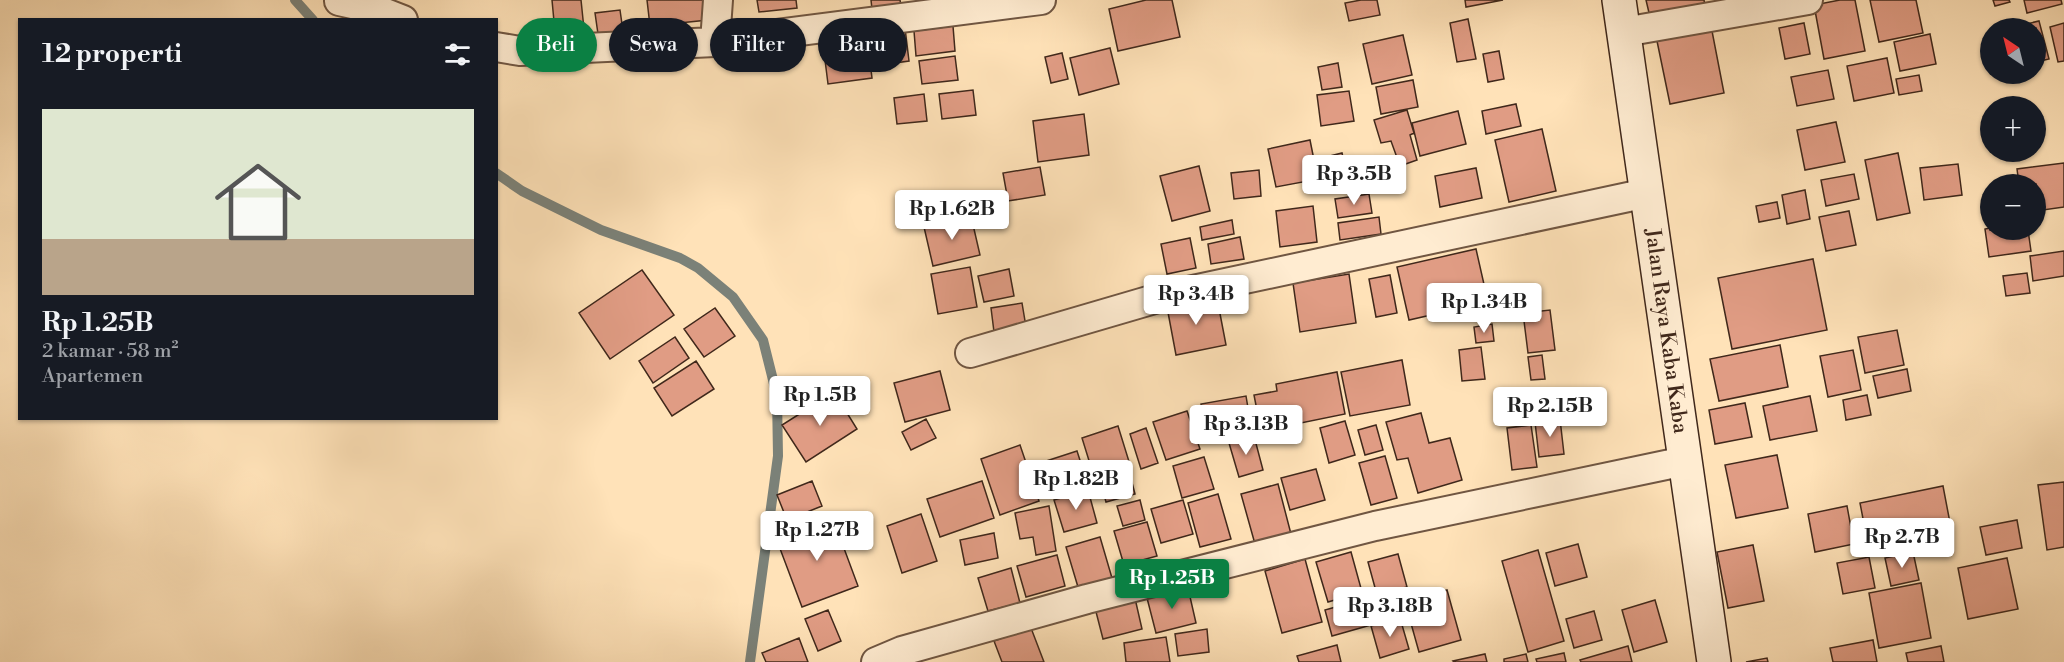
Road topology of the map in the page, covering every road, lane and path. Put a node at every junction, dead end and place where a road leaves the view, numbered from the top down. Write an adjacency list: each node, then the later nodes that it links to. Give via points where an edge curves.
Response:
1 (718, 0): 7 (street)
2 (1041, 0): 8 (street)
3 (1619, 0): 9 (street, Jalan Raya Kaba Kaba)
4 (1808, 0): 9 (street)
5 (339, 1): 6 (street)
6 (398, 18)
7 (717, 18)
8 (806, 30)
9 (1624, 32): 12 (street, Jalan Raya Kaba Kaba)
10 (710, 42): 11 (street, via 520,51)
11 (498, 47)
12 (1647, 193): 13 (street, via 1165,296); 14 (street, Jalan Raya Kaba Kaba)
13 (970, 353)
14 (1685, 461): 15 (street, via 1363,529 1087,599 902,651); 16 (street, Jalan Raya Kaba Kaba)
15 (876, 662)
16 (1714, 662)

